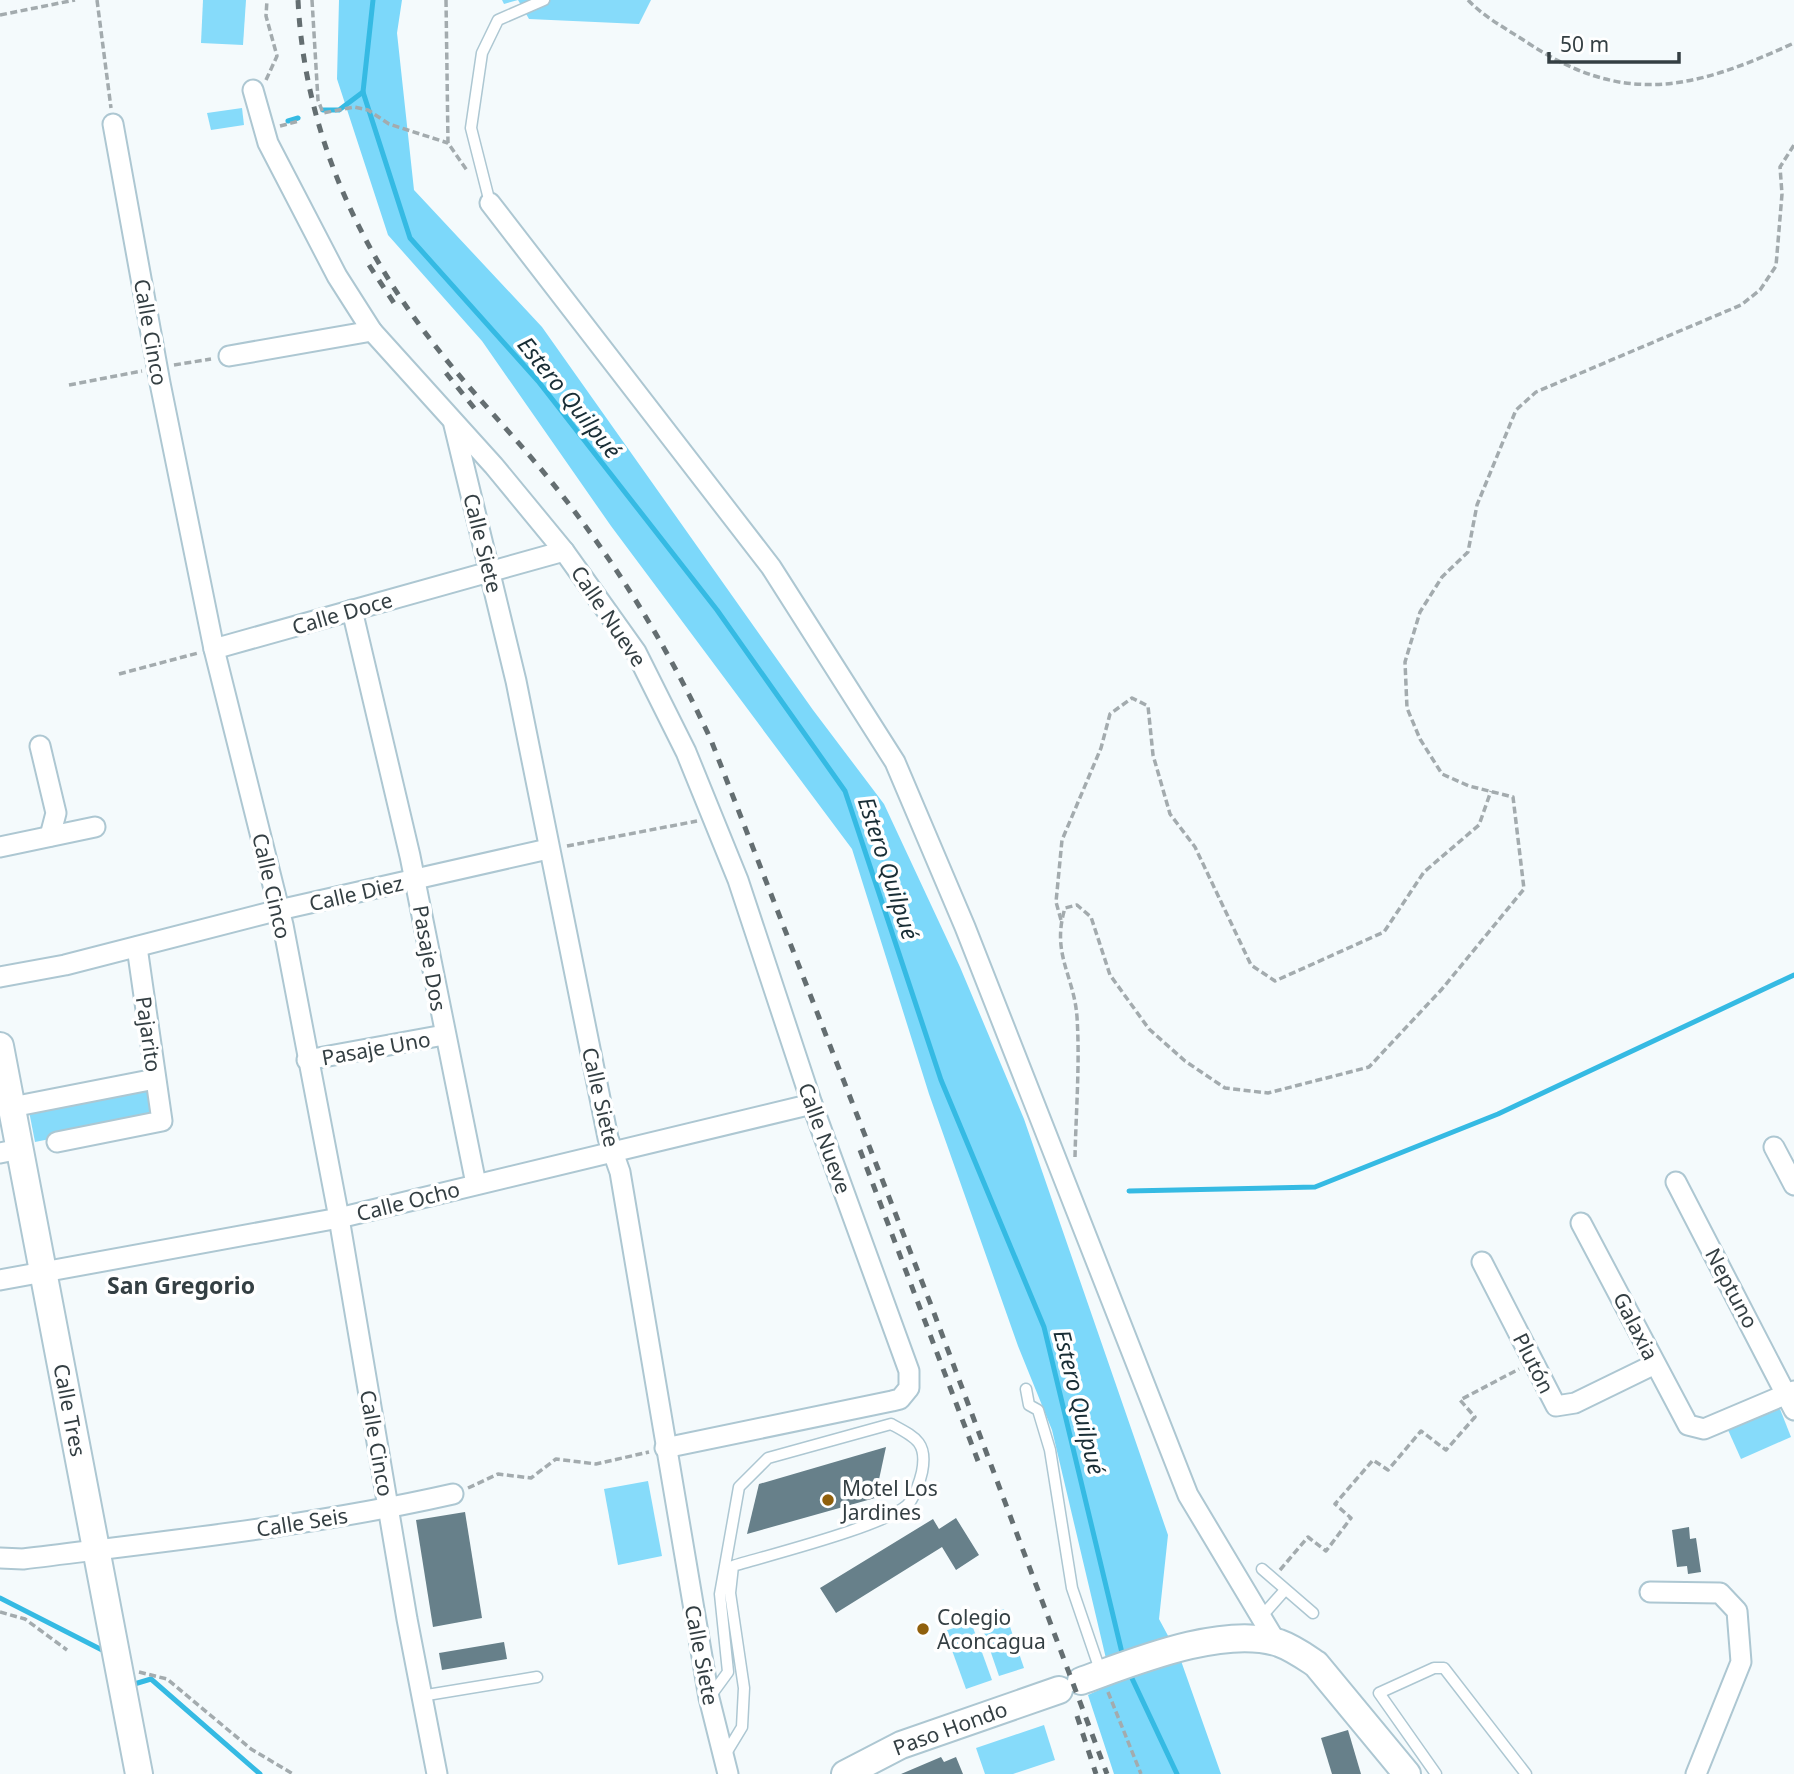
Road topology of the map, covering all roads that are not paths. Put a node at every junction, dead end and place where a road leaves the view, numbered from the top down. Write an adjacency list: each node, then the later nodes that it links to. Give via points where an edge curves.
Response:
1 (544, 0): 4 (lane, via 498,20 482,53 471,128)
2 (253, 90): 5 (street, Calle Nueve, via 268,143 337,276)
3 (113, 124): 11 (street, Calle Cinco)
4 (490, 203): 51 (street, via 771,568 895,762 965,927 1188,1495)
5 (372, 331): 6 (street); 7 (street, Calle Nueve)
6 (229, 356)
7 (454, 424): 8 (street, Calle Nueve); 9 (street, Calle Siete)
8 (564, 551): 9 (street, Calle Doce); 25 (street, Calle Nueve, via 636,652 715,818)
9 (491, 570): 10 (street, Calle Doce); 16 (street, Calle Siete)
10 (352, 610): 11 (street, Calle Doce); 17 (street, Pasaje Dos)
11 (214, 649): 18 (street, Calle Cinco)
12 (40, 746): 14 (street, via 56,813)
13 (95, 827): 14 (street)
14 (50, 836): 15 (street)
15 (0, 846)
16 (548, 849): 17 (street, Calle Diez); 30 (street, Calle Siete)
17 (415, 879): 18 (street, Calle Diez); 21 (street, Pasaje Dos)
18 (279, 910): 19 (street, Calle Diez); 23 (street, Calle Cinco)
19 (137, 947): 20 (street, Calle Diez); 24 (street, Pajarito)
20 (0, 977)
21 (444, 1035): 23 (street, Pasaje Uno); 32 (street, Pasaje Dos)
22 (0, 1046): 26 (main road, Calle Tres)
23 (307, 1060): 34 (street, Calle Cinco)
24 (155, 1079): 26 (street); 27 (street, Pajarito, via 162,1121)
25 (812, 1104): 30 (street, Calle Ocho); 42 (street, Calle Nueve, via 911,1381 905,1394 892,1401)
26 (12, 1107): 29 (main road, Calle Tres)
27 (57, 1142)
28 (1774, 1147): 33 (street)
29 (10, 1151): 37 (main road, Calle Tres)
30 (613, 1153): 32 (street, Calle Ocho); 42 (street, Calle Siete, via 620,1172)
31 (1675, 1182): 41 (street, Neptuno)
32 (476, 1184): 34 (street, Calle Ocho)
33 (1794, 1185)
34 (339, 1218): 37 (street, Calle Ocho); 44 (street, Calle Cinco)
35 (1581, 1223): 39 (street, Galaxia)
36 (1482, 1262): 39 (street, Plutón, via 1556,1406)
37 (44, 1272): 38 (street, Calle Ocho); 45 (main road, Calle Tres)
38 (0, 1280)
39 (1655, 1364): 41 (street, Galaxia, via 1684,1420 1693,1428 1704,1429)
40 (1026, 1389): 54 (lane, via 1051,1450 1072,1588)
41 (1792, 1398)
42 (665, 1448): 56 (street, Calle Siete)
43 (453, 1494): 44 (street, Calle Seis)
44 (388, 1509): 45 (street, Calle Seis); 55 (street, Calle Cinco)
45 (96, 1550): 46 (street, Calle Seis); 58 (main road, Calle Tres)
46 (0, 1558)
47 (1262, 1569): 48 (lane)
48 (1285, 1590): 50 (lane); 51 (lane)
49 (1650, 1592): 64 (street, via 1720,1593 1737,1611 1741,1662)
50 (1313, 1613)
51 (1261, 1617): 52 (street)
52 (1276, 1642): 54 (main road, Paso Hondo, via 1189,1645); 61 (main road, via 1316,1664)
53 (537, 1677): 55 (lane)
54 (1080, 1682): 60 (main road, Paso Hondo, via 901,1745)
55 (421, 1696): 59 (street, Calle Cinco)
56 (709, 1698): 57 (street, Calle Siete); 57 (lane, via 728,1672 720,1594 739,1487 768,1458 891,1424 916,1438 925,1456 909,1504 882,1520 733,1566 730,1593 744,1688 742,1727)
57 (726, 1766)
58 (139, 1774)
59 (437, 1774)
60 (845, 1774)
61 (1407, 1774)
62 (1436, 1774): 63 (lane, via 1379,1693 1434,1668 1444,1668)
63 (1526, 1774)
64 (1696, 1774)

